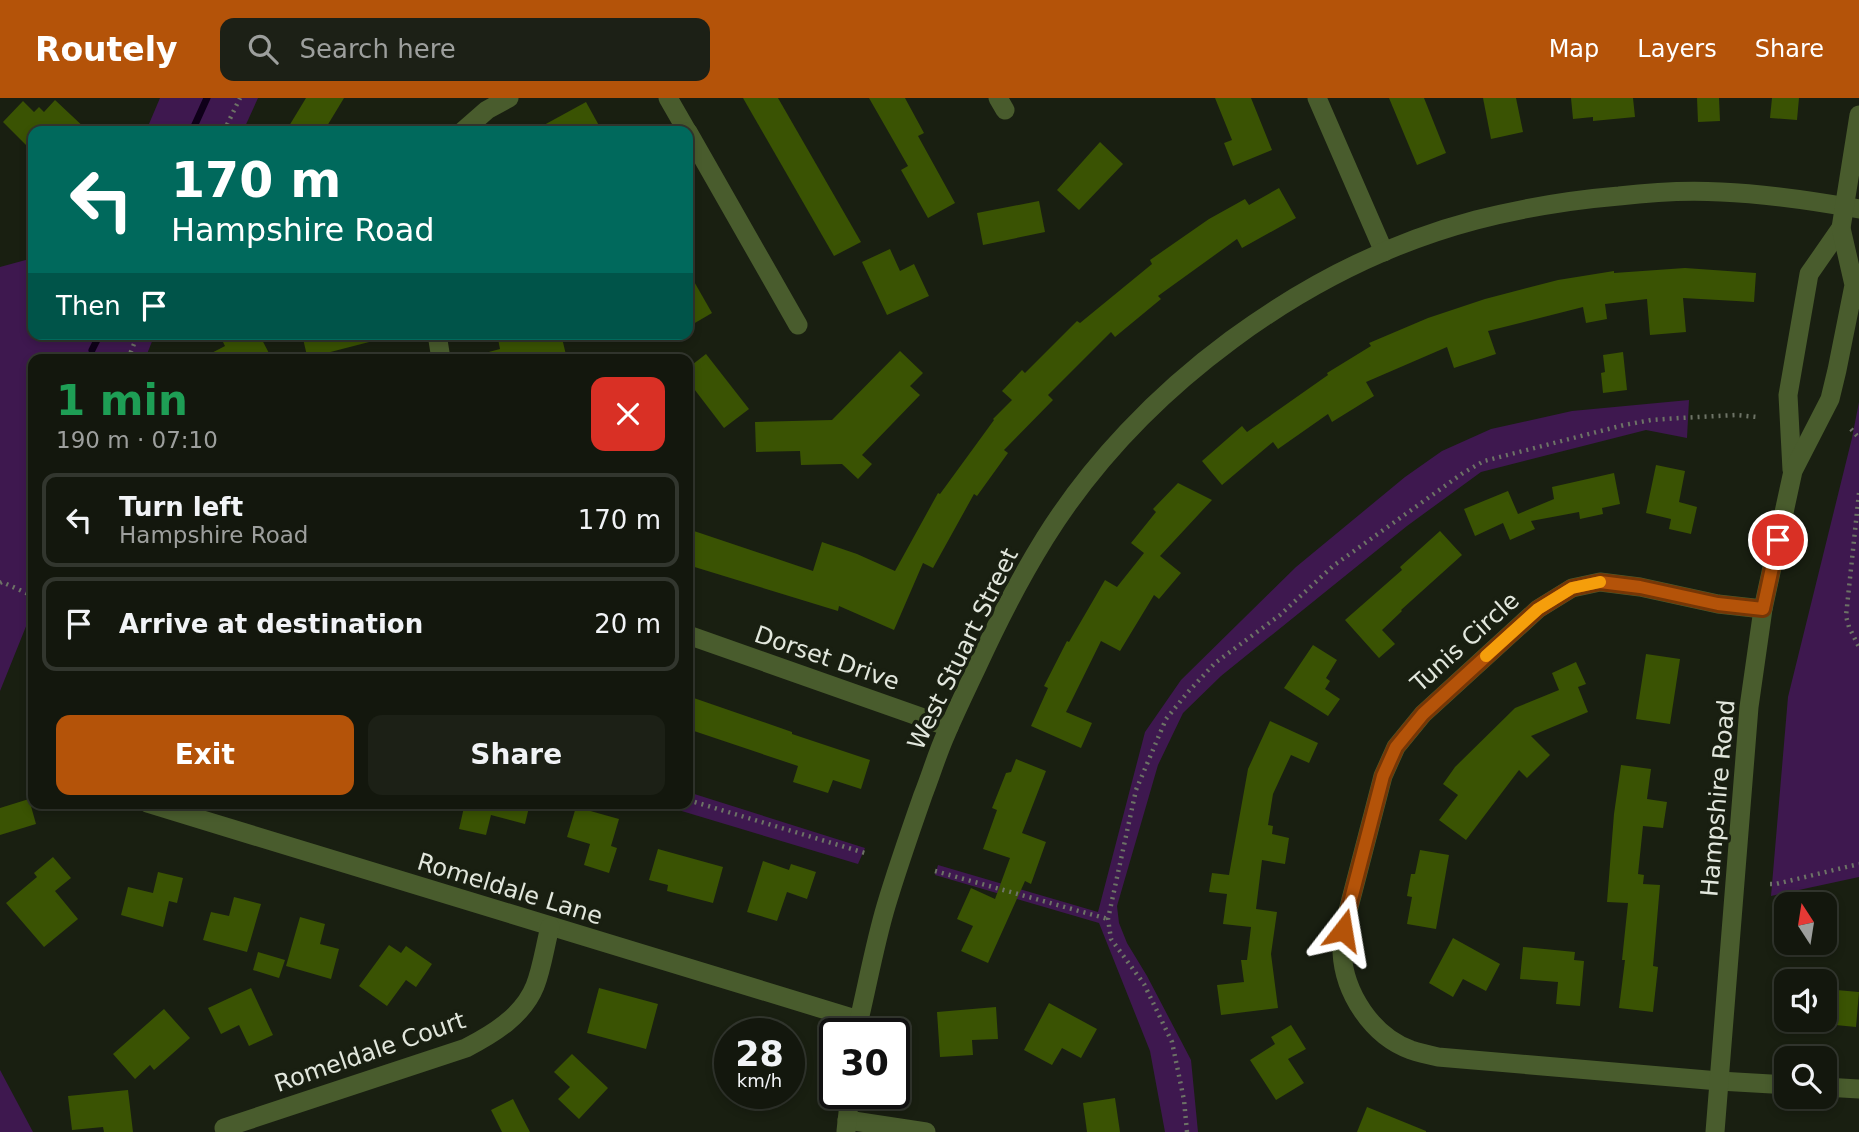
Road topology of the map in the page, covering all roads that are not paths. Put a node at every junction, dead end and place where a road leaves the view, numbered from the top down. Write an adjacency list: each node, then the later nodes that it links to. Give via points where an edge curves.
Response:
1 (509, 98): 5 (street)
2 (668, 98): 6 (street)
3 (1317, 98): 10 (street)
4 (1859, 115): 8 (street, Hampshire Road)
5 (469, 126)
6 (684, 126)
7 (693, 142): 11 (street)
8 (1852, 208): 9 (street, Hampshire Road); 10 (street, West Stuart Street, via 1719,191 1580,199 1474,220)
9 (1841, 228): 12 (street, Hampshire Road, via 1809,274 1788,394); 12 (street, Hampshire Road, via 1854,285 1838,370 1830,399)
10 (1384, 252): 15 (street, West Stuart Street, via 1323,282 1223,346 1126,433 1083,483 1046,537 1000,616)
11 (798, 325)
12 (1793, 471): 13 (street, Hampshire Road)
13 (1763, 609): 20 (street, Hampshire Road, via 1749,707); 20 (street, Tunis Circle, via 1600,582 1572,588 1538,609 1423,714 1396,747 1383,776 1343,930 1342,953 1357,1003 1389,1038 1409,1049 1438,1057)
14 (693, 637): 15 (street, Dorset Drive)
15 (949, 727): 19 (street, West Stuart Street, via 888,898)
16 (166, 809): 17 (street, Romeldale Lane)
17 (550, 927): 18 (street, Romeldale Lane); 25 (street, Romeldale Court, via 535,987 522,1009 485,1038)
18 (830, 1018)
19 (860, 1018)
20 (1720, 1081): 21 (street, Tunis Circle); 27 (street, Hampshire Road)
21 (1774, 1084)
22 (1837, 1088): 23 (street)
23 (1859, 1089)
24 (846, 1126): 26 (street)
25 (224, 1128)
26 (926, 1132)
27 (1715, 1132)

